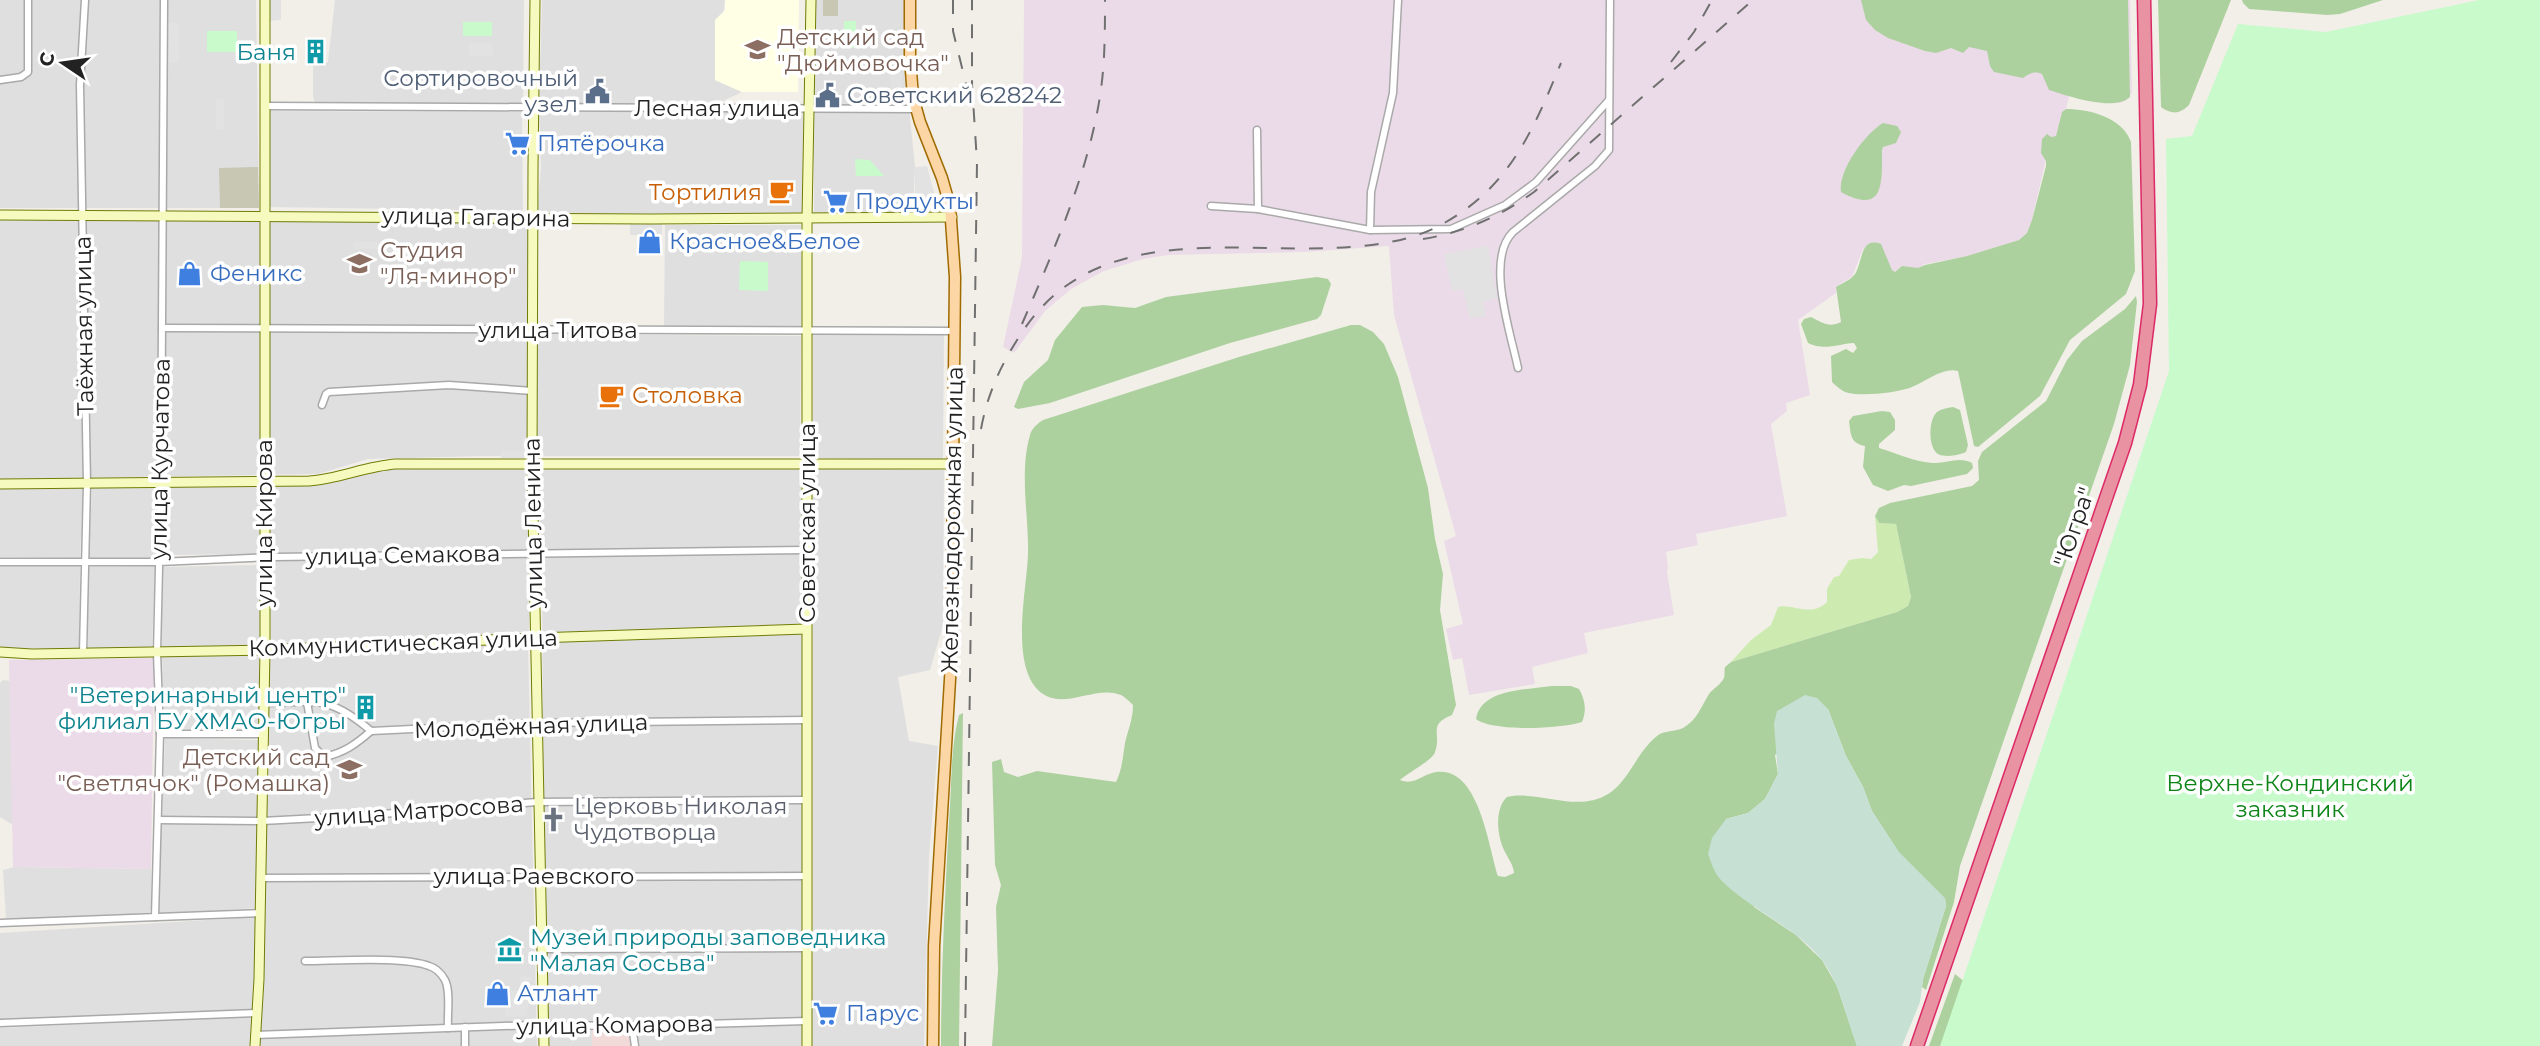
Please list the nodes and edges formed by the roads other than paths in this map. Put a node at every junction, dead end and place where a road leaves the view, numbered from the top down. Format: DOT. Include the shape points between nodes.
graph roads {
  1 [pos="28,0"];
  2 [pos="85,0"];
  3 [pos="164,0"];
  4 [pos="265,0"];
  5 [pos="536,0"];
  6 [pos="811,0"];
  7 [pos="911,0"];
  8 [pos="1398,0"];
  9 [pos="1610,0"];
  10 [pos="2144,0"];
  11 [pos="0,80"];
  12 [pos="1609,100"];
  13 [pos="265,106"];
  14 [pos="534,108"];
  15 [pos="808,108"];
  16 [pos="916,109"];
  17 [pos="1257,130"];
  18 [pos="1212,205"];
  19 [pos="1258,209"];
  20 [pos="164,214"];
  21 [pos="0,215"];
  22 [pos="82,215"];
  23 [pos="265,215"];
  24 [pos="952,217"];
  25 [pos="533,218"];
  26 [pos="807,219"];
  27 [pos="1370,230"];
  28 [pos="162,328"];
  29 [pos="264,329"];
  30 [pos="532,330"];
  31 [pos="807,331"];
  32 [pos="955,331"];
  33 [pos="1518,368"];
  34 [pos="533,391"];
  35 [pos="323,405"];
  36 [pos="532,463"];
  37 [pos="807,463"];
  38 [pos="954,464"];
  39 [pos="264,481"];
  40 [pos="161,483"];
  41 [pos="0,484"];
  42 [pos="87,484"];
  43 [pos="806,550"];
  44 [pos="534,553"];
  45 [pos="265,558"];
  46 [pos="0,562"];
  47 [pos="84,562"];
  48 [pos="159,562"];
  49 [pos="806,629"];
  50 [pos="534,638"];
  51 [pos="265,650"];
  52 [pos="0,652"];
  53 [pos="83,653"];
  54 [pos="157,653"];
  55 [pos="307,702"];
  56 [pos="264,704"];
  57 [pos="806,720"];
  58 [pos="536,723"];
  59 [pos="371,731"];
  60 [pos="160,734"];
  61 [pos="264,734"];
  62 [pos="807,800"];
  63 [pos="537,802"];
  64 [pos="158,820"];
  65 [pos="262,821"];
  66 [pos="539,876"];
  67 [pos="807,876"];
  68 [pos="261,878"];
  69 [pos="260,913"];
  70 [pos="155,917"];
  71 [pos="0,923"];
  72 [pos="541,948"];
  73 [pos="806,948"];
  74 [pos="305,961"];
  75 [pos="257,1013"];
  76 [pos="807,1021"];
  77 [pos="0,1023"];
  78 [pos="544,1025"];
  79 [pos="632,1026"];
  80 [pos="465,1027"];
  81 [pos="448,1028"];
  82 [pos="256,1035"];
  83 [pos="255,1046"];
  84 [pos="465,1046"];
  85 [pos="544,1046"];
  86 [pos="635,1046"];
  87 [pos="807,1046"];
  88 [pos="933,1046"];
  89 [pos="1917,1046"];
  1 -- 11 [label="street" via="28,72"];
  2 -- 22 [label="street, Таёжная улица" via="80,85"];
  3 -- 20 [label="street, улица Курчатова"];
  4 -- 13 [label="street, улица Кирова"];
  5 -- 14 [label="street, улица Ленина"];
  6 -- 15 [label="street, Советская улица"];
  7 -- 16 [label="main road, Железнодорожная улица" via="910,67"];
  8 -- 27 [label="street" via="1393,93 1369,203"];
  9 -- 12 [label="street"];
  10 -- 89 [label="highway, \"Югра\"" via="2150,304 2140,385 2125,443"];
  12 -- 27 [label="street" via="1551,168 1505,205 1451,229"];
  12 -- 33 [label="street" via="1606,155 1513,232 1504,245 1502,288"];
  13 -- 14 [label="street, Лесная улица"];
  13 -- 23 [label="street, улица Кирова"];
  14 -- 15 [label="street, Лесная улица"];
  14 -- 25 [label="street, улица Ленина"];
  15 -- 16 [label="street, Лесная улица"];
  15 -- 26 [label="street, Советская улица"];
  16 -- 24 [label="main road, Железнодорожная улица"];
  17 -- 19 [label="street"];
  18 -- 19 [label="street"];
  19 -- 27 [label="street"];
  20 -- 22 [label="street, улица Гагарина"];
  20 -- 23 [label="street, улица Гагарина"];
  20 -- 28 [label="street, улица Курчатова"];
  21 -- 22 [label="street, улица Гагарина"];
  22 -- 42 [label="street, Таёжная улица"];
  23 -- 25 [label="street, улица Гагарина"];
  23 -- 29 [label="street, улица Кирова"];
  24 -- 26 [label="street, улица Гагарина"];
  24 -- 32 [label="main road, Железнодорожная улица"];
  25 -- 26 [label="street, улица Гагарина"];
  25 -- 30 [label="street, улица Ленина"];
  26 -- 31 [label="street, Советская улица"];
  28 -- 29 [label="street, улица Титова"];
  28 -- 40 [label="street, улица Курчатова"];
  29 -- 30 [label="street, улица Титова"];
  29 -- 39 [label="street, улица Кирова"];
  30 -- 31 [label="street, улица Титова"];
  30 -- 34 [label="street, улица Ленина"];
  31 -- 32 [label="street, улица Титова"];
  31 -- 37 [label="street, Советская улица"];
  32 -- 38 [label="main road, Железнодорожная улица"];
  34 -- 35 [label="street" via="449,385 342,391 326,394"];
  34 -- 36 [label="street, улица Ленина"];
  36 -- 37 [label="street"];
  36 -- 39 [label="street" via="383,465 323,480"];
  36 -- 44 [label="street, улица Ленина"];
  37 -- 38 [label="street"];
  37 -- 43 [label="street, Советская улица"];
  38 -- 88 [label="main road, Железнодорожная улица" via="951,663 934,946"];
  39 -- 40 [label="street"];
  39 -- 45 [label="street, улица Кирова"];
  40 -- 42 [label="street"];
  40 -- 48 [label="street, улица Курчатова"];
  41 -- 42 [label="street"];
  42 -- 47 [label="street, Таёжная улица"];
  43 -- 44 [label="street, улица Семакова"];
  43 -- 49 [label="street, Советская улица"];
  44 -- 45 [label="street, улица Семакова"];
  44 -- 50 [label="street, улица Ленина"];
  45 -- 48 [label="street, улица Семакова"];
  45 -- 51 [label="street, улица Кирова"];
  46 -- 47 [label="street, улица Семакова"];
  47 -- 48 [label="street, улица Семакова"];
  47 -- 53 [label="street, Таёжная улица"];
  48 -- 54 [label="street, улица Курчатова"];
  49 -- 50 [label="street, Коммунистическая улица"];
  49 -- 57 [label="street, Советская улица"];
  50 -- 51 [label="street, Коммунистическая улица"];
  50 -- 58 [label="street, улица Ленина"];
  51 -- 54 [label="street, Коммунистическая улица"];
  51 -- 56 [label="street, улица Кирова"];
  52 -- 53 [label="street, Коммунистическая улица"];
  53 -- 54 [label="street, Коммунистическая улица"];
  54 -- 60 [label="street, улица Курчатова"];
  55 -- 56 [label="street"];
  55 -- 59 [label="street" via="338,706"];
  55 -- 59 [label="street" via="315,748 324,757 355,745"];
  56 -- 61 [label="street, улица Кирова"];
  57 -- 58 [label="street, Молодёжная улица"];
  57 -- 62 [label="street, Советская улица"];
  58 -- 59 [label="street, Молодёжная улица"];
  58 -- 63 [label="street, улица Ленина"];
  60 -- 61 [label="street"];
  60 -- 64 [label="street, улица Курчатова"];
  61 -- 65 [label="street, улица Кирова"];
  62 -- 63 [label="street, улица Матросова"];
  62 -- 67 [label="street, Советская улица"];
  63 -- 65 [label="street, улица Матросова"];
  63 -- 66 [label="street, улица Ленина"];
  64 -- 65 [label="street, улица Матросова"];
  64 -- 70 [label="street, улица Курчатова"];
  65 -- 68 [label="street, улица Кирова"];
  66 -- 67 [label="street, улица Раевского"];
  66 -- 68 [label="street, улица Раевского"];
  66 -- 72 [label="street, улица Ленина"];
  67 -- 73 [label="street, Советская улица"];
  68 -- 69 [label="street, улица Кирова"];
  69 -- 70 [label="street"];
  69 -- 75 [label="street, улица Кирова"];
  70 -- 71 [label="street"];
  72 -- 73 [label="street"];
  72 -- 78 [label="street, улица Ленина"];
  73 -- 76 [label="street, Советская улица"];
  74 -- 81 [label="street" via="415,962 432,967 447,985"];
  75 -- 77 [label="street"];
  75 -- 82 [label="street, улица Кирова"];
  76 -- 79 [label="street, улица Комарова"];
  76 -- 87 [label="street, Советская улица"];
  78 -- 79 [label="street, улица Комарова"];
  78 -- 80 [label="street, улица Комарова"];
  78 -- 85 [label="street, улица Ленина"];
  79 -- 86 [label="street"];
  80 -- 81 [label="street, улица Комарова"];
  80 -- 84 [label="street"];
  81 -- 82 [label="street, улица Комарова"];
  82 -- 83 [label="street, улица Кирова"];
}
